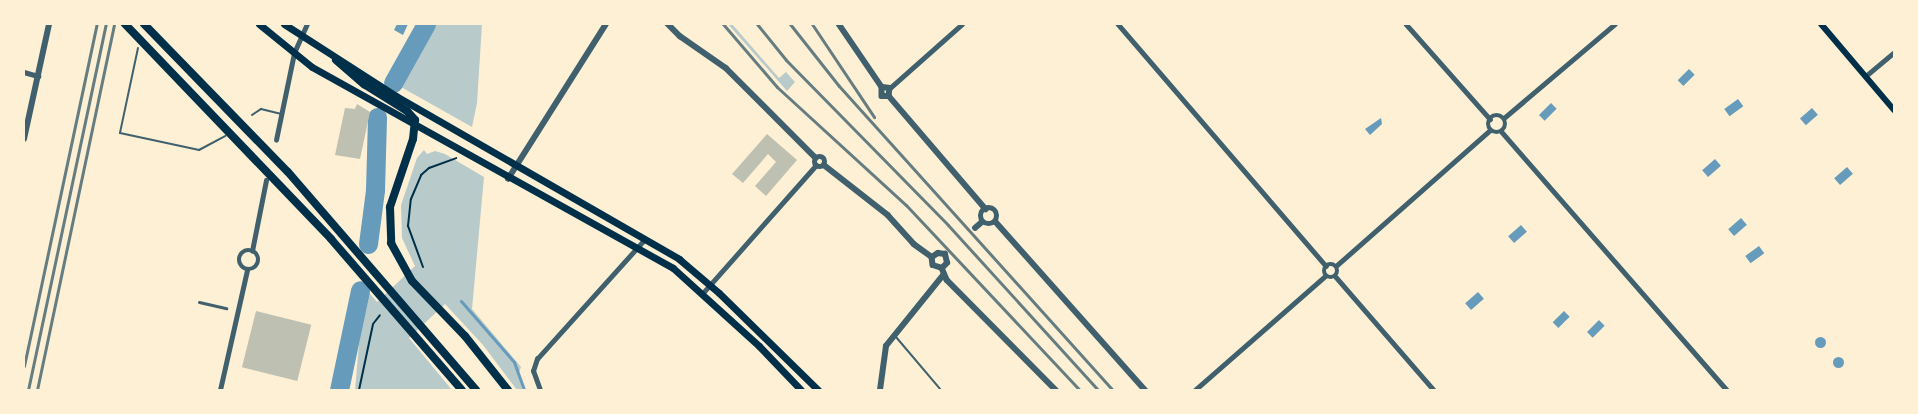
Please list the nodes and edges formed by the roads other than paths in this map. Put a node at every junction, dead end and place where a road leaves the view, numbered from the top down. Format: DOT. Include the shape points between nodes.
graph roads {
  1 [pos="49,24"];
  2 [pos="125,24"];
  3 [pos="144,24"];
  4 [pos="260,24"];
  5 [pos="284,24"];
  6 [pos="307,24"];
  7 [pos="606,24"];
  8 [pos="668,24"];
  9 [pos="839,24"];
  10 [pos="962,24"];
  11 [pos="1118,24"];
  12 [pos="1406,24"];
  13 [pos="1615,24"];
  14 [pos="1820,24"];
  15 [pos="301,36"];
  16 [pos="138,48"];
  17 [pos="1894,52"];
  18 [pos="294,53"];
  19 [pos="336,60"];
  20 [pos="24,72"];
  21 [pos="1867,75"];
  22 [pos="38,76"];
  23 [pos="882,87"];
  24 [pos="890,88"];
  25 [pos="889,96"];
  26 [pos="1894,110"];
  27 [pos="281,114"];
  28 [pos="252,115"];
  29 [pos="1504,118"];
  30 [pos="1490,119"];
  31 [pos="416,125"];
  32 [pos="1490,131"];
  33 [pos="1501,131"];
  34 [pos="225,136"];
  35 [pos="24,139"];
  36 [pos="276,140"];
  37 [pos="816,158"];
  38 [pos="824,165"];
  39 [pos="516,166"];
  40 [pos="816,166"];
  41 [pos="508,179"];
  42 [pos="266,180"];
  43 [pos="986,208"];
  44 [pos="982,222"];
  45 [pos="996,222"];
  46 [pos="975,228"];
  47 [pos="645,239"];
  48 [pos="638,247"];
  49 [pos="252,251"];
  50 [pos="932,257"];
  51 [pos="1326,266"];
  52 [pos="1336,266"];
  53 [pos="247,270"];
  54 [pos="943,271"];
  55 [pos="1325,276"];
  56 [pos="1336,277"];
  57 [pos="710,284"];
  58 [pos="702,294"];
  59 [pos="199,302"];
  60 [pos="226,308"];
  61 [pos="894,334"];
  62 [pos="220,390"];
  63 [pos="462,390"];
  64 [pos="476,390"];
  65 [pos="508,390"];
  66 [pos="540,390"];
  67 [pos="801,390"];
  68 [pos="818,390"];
  69 [pos="880,390"];
  70 [pos="941,390"];
  71 [pos="1056,390"];
  72 [pos="1146,390"];
  73 [pos="1195,390"];
  74 [pos="1434,390"];
  75 [pos="1728,390"];
  1 -- 22 [label="street"];
  2 -- 63 [label="highway" via="331,240"];
  3 -- 64 [label="highway" via="288,172"];
  4 -- 18 [label="highway"];
  5 -- 15 [label="highway"];
  6 -- 15 [label="street"];
  7 -- 39 [label="street"];
  8 -- 37 [label="street" via="726,68"];
  9 -- 23 [label="street"];
  10 -- 24 [label="street"];
  11 -- 51 [label="street"];
  12 -- 30 [label="street"];
  13 -- 29 [label="street"];
  14 -- 21 [label="main road"];
  15 -- 18 [label="street"];
  15 -- 19 [label="highway"];
  16 -- 34 [label="lane" via="120,133 199,150"];
  17 -- 21 [label="street"];
  18 -- 27 [label="street"];
  18 -- 31 [label="highway" via="312,67"];
  19 -- 31 [label="highway" via="364,84 411,114"];
  19 -- 39 [label="highway"];
  20 -- 22 [label="street"];
  21 -- 26 [label="main road"];
  22 -- 35 [label="street"];
  23 -- 24 [label="street"];
  23 -- 25 [label="street" via="882,96"];
  24 -- 25 [label="street"];
  25 -- 43 [label="street"];
  27 -- 28 [label="lane" via="260,108"];
  27 -- 36 [label="street"];
  29 -- 30 [label="street" via="1498,114"];
  29 -- 33 [label="street"];
  30 -- 32 [label="street"];
  31 -- 41 [label="highway"];
  31 -- 65 [label="highway" via="390,207 391,243 402,268"];
  32 -- 33 [label="street" via="1495,134"];
  32 -- 52 [label="street"];
  33 -- 75 [label="street"];
  37 -- 38 [label="street" via="822,158"];
  37 -- 40 [label="street"];
  38 -- 40 [label="street"];
  38 -- 50 [label="street" via="888,215 914,244"];
  39 -- 41 [label="street"];
  39 -- 47 [label="highway"];
  40 -- 57 [label="street"];
  41 -- 48 [label="highway"];
  42 -- 49 [label="street"];
  43 -- 44 [label="street" via="981,214"];
  43 -- 45 [label="street" via="996,211"];
  44 -- 45 [label="street" via="989,225"];
  44 -- 46 [label="street"];
  45 -- 72 [label="street"];
  47 -- 48 [label="street"];
  47 -- 57 [label="highway" via="679,259"];
  48 -- 58 [label="highway" via="673,268"];
  48 -- 66 [label="street" via="538,359 533,371"];
  49 -- 53 [label="street" via="259,262 256,268"];
  49 -- 53 [label="street" via="243,252 239,259 241,267"];
  50 -- 54 [label="street" via="933,265"];
  50 -- 54 [label="street" via="938,253 945,254 947,262"];
  51 -- 52 [label="street"];
  51 -- 55 [label="street"];
  52 -- 56 [label="street"];
  53 -- 62 [label="street"];
  54 -- 61 [label="street"];
  54 -- 71 [label="street"];
  55 -- 56 [label="street" via="1329,279"];
  55 -- 73 [label="street"];
  56 -- 74 [label="street"];
  57 -- 58 [label="street"];
  57 -- 68 [label="highway"];
  58 -- 67 [label="highway"];
  59 -- 60 [label="street"];
  61 -- 69 [label="street" via="886,346"];
  61 -- 70 [label="lane"];
}
